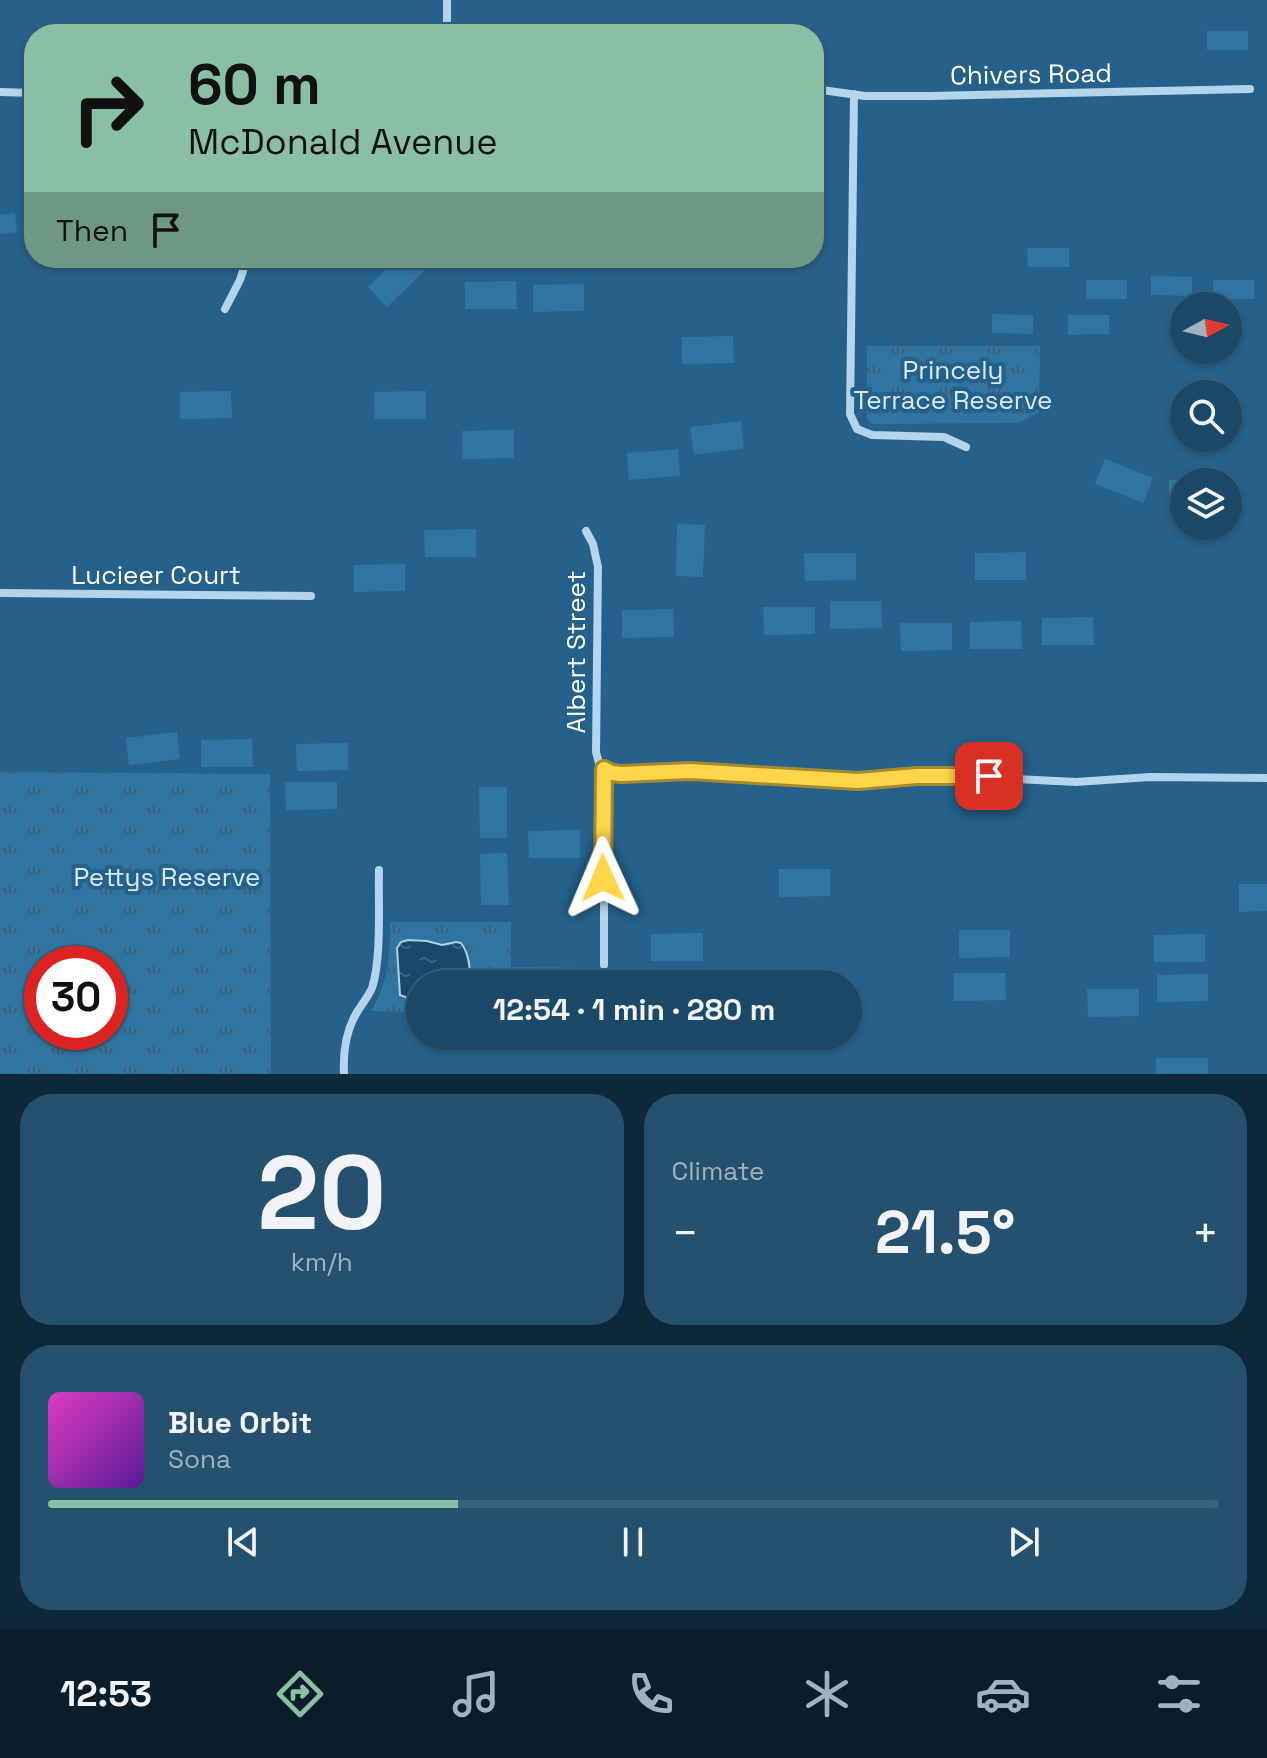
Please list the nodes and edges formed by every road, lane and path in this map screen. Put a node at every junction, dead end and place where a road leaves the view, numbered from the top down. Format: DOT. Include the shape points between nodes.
graph roads {
  1 [pos="447,0"];
  2 [pos="447,24"];
  3 [pos="1250,89"];
  4 [pos="824,90"];
  5 [pos="0,92"];
  6 [pos="24,93"];
  7 [pos="854,94"];
  8 [pos="244,268"];
  9 [pos="225,309"];
  10 [pos="966,447"];
  11 [pos="586,531"];
  12 [pos="0,593"];
  13 [pos="311,596"];
  14 [pos="604,769"];
  15 [pos="1267,778"];
  16 [pos="379,870"];
  17 [pos="604,965"];
  18 [pos="344,1074"];
  1 -- 2 [label="street"];
  3 -- 7 [label="street, Chivers Road"];
  4 -- 7 [label="street, Chivers Road"];
  5 -- 6 [label="street"];
  7 -- 10 [label="street" via="850,414 857,429 872,435 944,437"];
  8 -- 9 [label="street"];
  11 -- 14 [label="street, Albert Street" via="598,567 596,752"];
  12 -- 13 [label="street, Lucieer Court"];
  14 -- 15 [label="street" via="621,774 690,771 858,781 940,776 1076,782"];
  14 -- 17 [label="street, Albert Street"];
  16 -- 18 [label="street" via="377,965 346,1037"];
}
